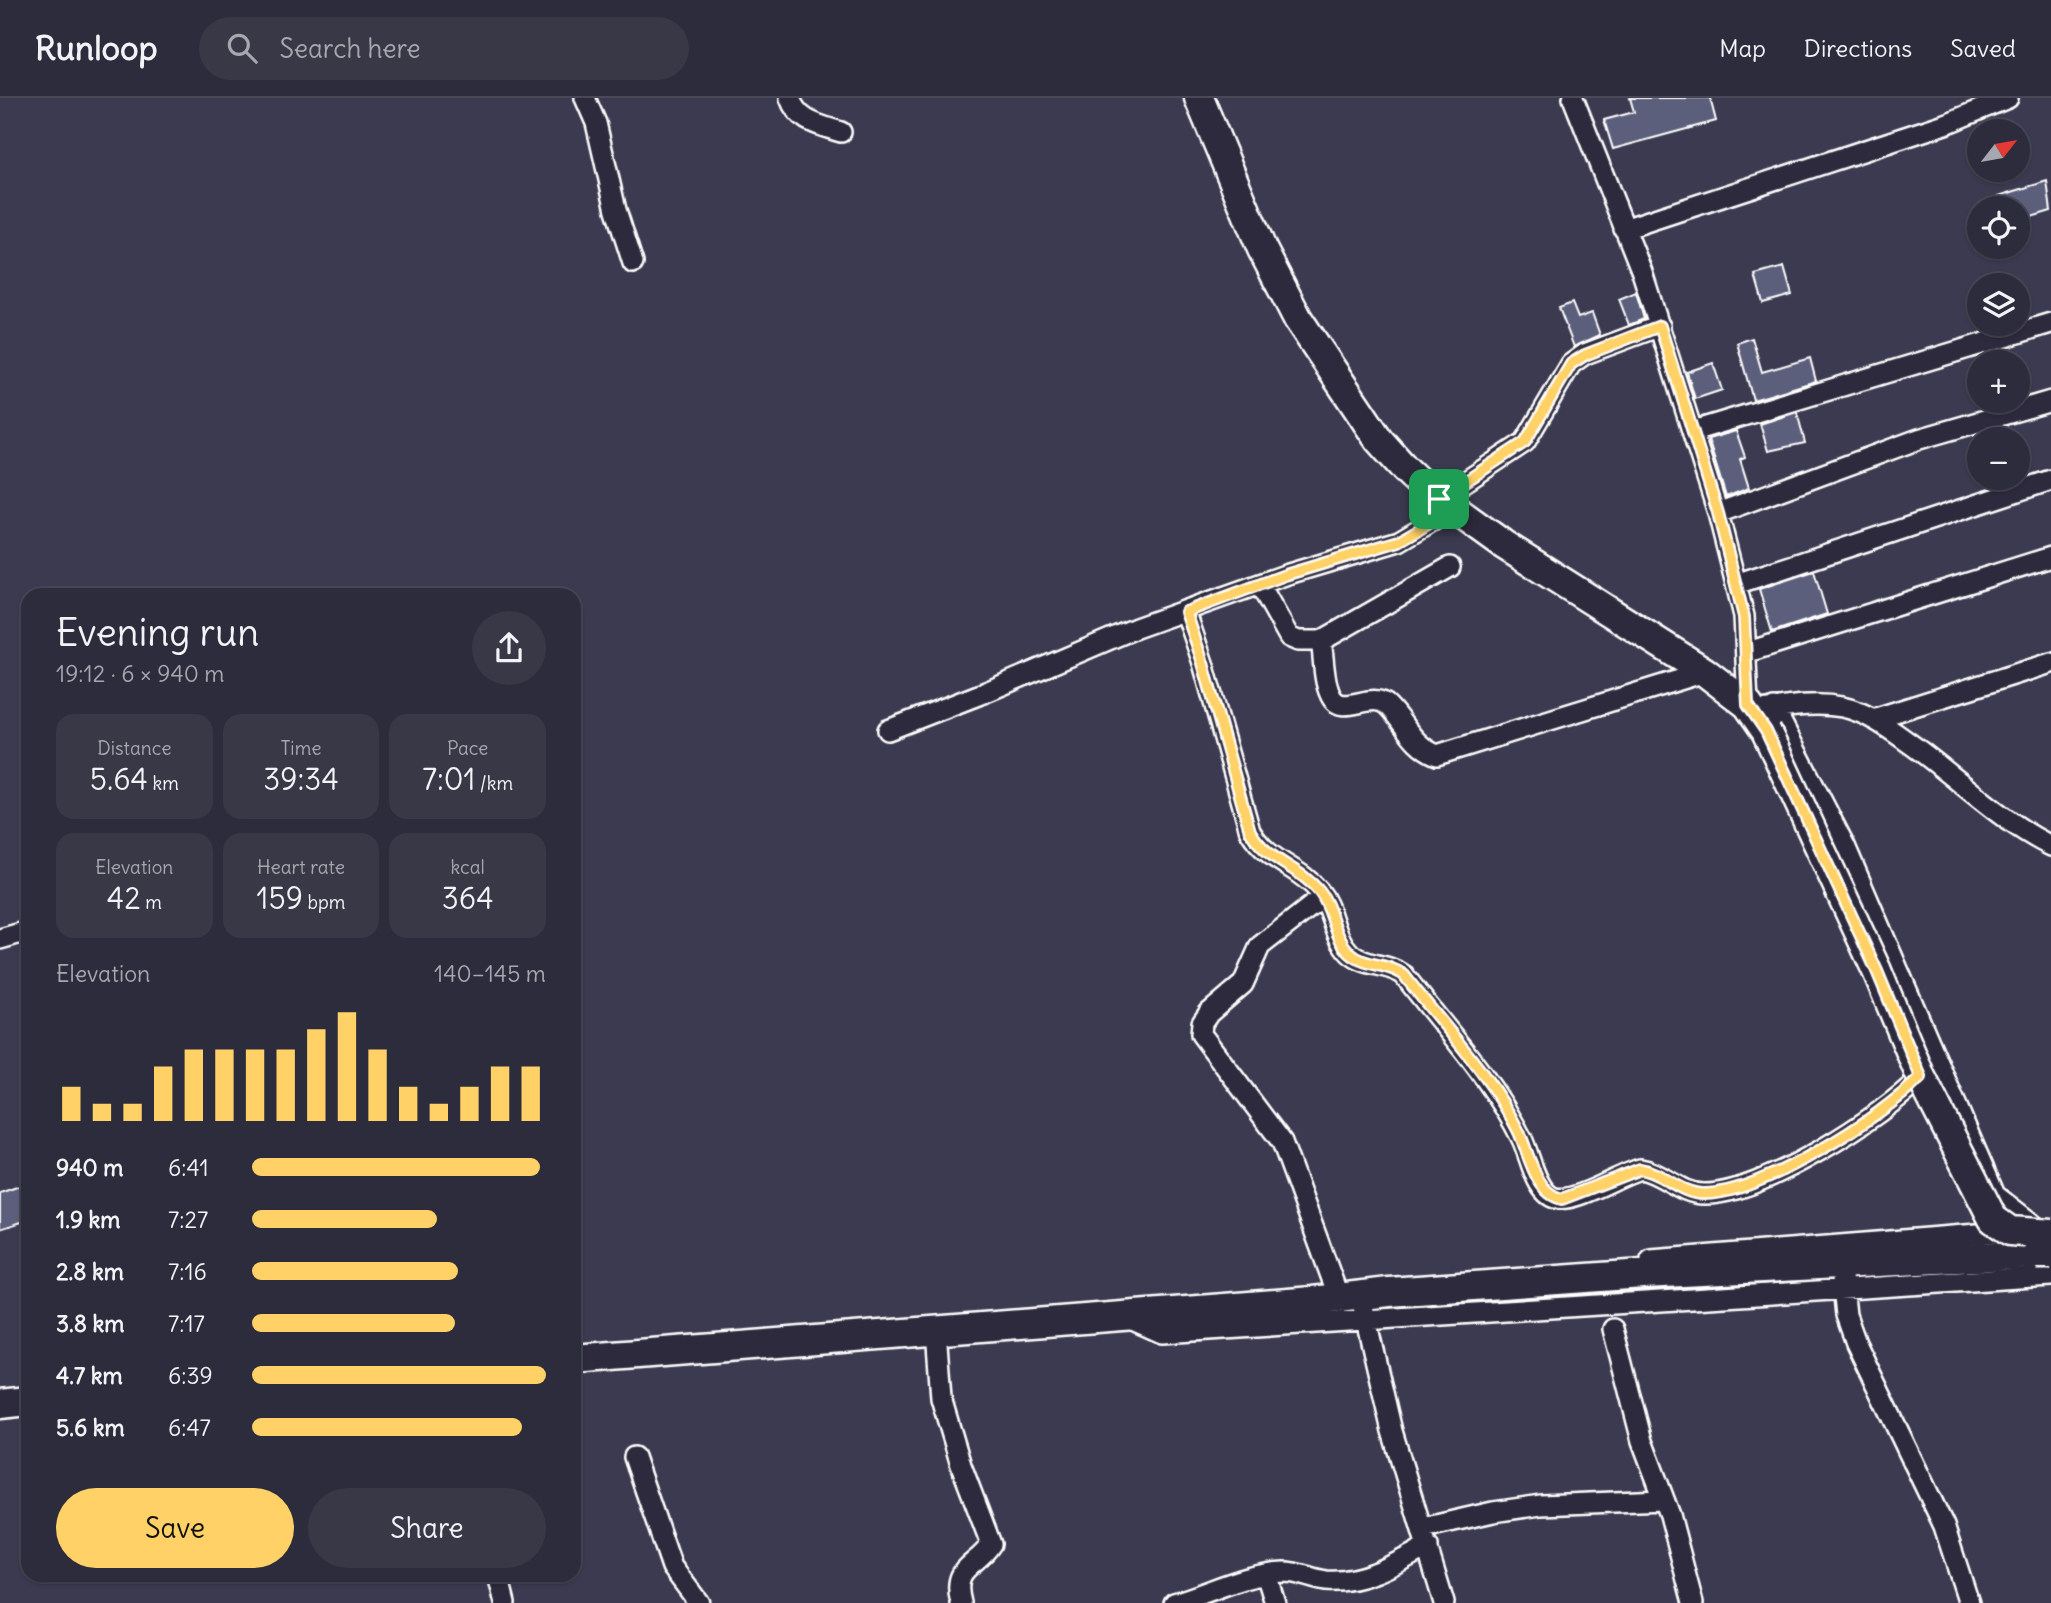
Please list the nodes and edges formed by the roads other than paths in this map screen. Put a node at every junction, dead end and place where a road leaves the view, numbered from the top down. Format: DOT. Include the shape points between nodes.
graph roads {
  1 [pos="585,98"];
  2 [pos="790,98"];
  3 [pos="1199,98"];
  4 [pos="1573,98"];
  5 [pos="2008,98"];
  6 [pos="841,132"];
  7 [pos="1624,229"];
  8 [pos="633,263"];
  9 [pos="2051,323"];
  10 [pos="1660,326"];
  11 [pos="2051,401"];
  12 [pos="1693,431"];
  13 [pos="2051,480"];
  14 [pos="1446,504"];
  15 [pos="1718,513"];
  16 [pos="2051,557"];
  17 [pos="1450,568"];
  18 [pos="1736,584"];
  19 [pos="1260,585"];
  20 [pos="1186,612"];
  21 [pos="1321,641"];
  22 [pos="1748,652"];
  23 [pos="2051,663"];
  24 [pos="1704,672"];
  25 [pos="1760,714"];
  26 [pos="1873,719"];
  27 [pos="888,730"];
  28 [pos="2051,846"];
  29 [pos="1323,897"];
  30 [pos="21,933"];
  31 [pos="0,939"];
  32 [pos="1921,1077"];
  33 [pos="2045,1248"];
  34 [pos="1842,1275"];
  35 [pos="1350,1300"];
  36 [pos="1122,1316"];
  37 [pos="1613,1329"];
  38 [pos="936,1331"];
  39 [pos="581,1358"];
  40 [pos="21,1402"];
  41 [pos="0,1404"];
  42 [pos="634,1457"];
  43 [pos="1663,1500"];
  44 [pos="1425,1537"];
  45 [pos="1266,1574"];
  46 [pos="500,1582"];
  47 [pos="505,1603"];
  48 [pos="699,1603"];
  49 [pos="961,1603"];
  50 [pos="1174,1603"];
  51 [pos="1275,1603"];
  52 [pos="1444,1603"];
  53 [pos="1693,1603"];
  54 [pos="1969,1603"];
  1 -- 8 [label="street" via="596,123"];
  2 -- 6 [label="street" via="803,118"];
  3 -- 14 [label="main road" via="1262,249 1298,319 1379,440"];
  4 -- 7 [label="street"];
  5 -- 7 [label="street" via="1948,123"];
  7 -- 10 [label="street"];
  9 -- 12 [label="street"];
  10 -- 12 [label="street"];
  10 -- 14 [label="street" via="1571,364 1525,442"];
  11 -- 15 [label="street" via="1909,443"];
  12 -- 15 [label="street"];
  13 -- 18 [label="street"];
  14 -- 19 [label="street" via="1399,541"];
  14 -- 24 [label="main road"];
  15 -- 18 [label="street"];
  16 -- 22 [label="street"];
  17 -- 21 [label="street"];
  18 -- 22 [label="street"];
  19 -- 20 [label="street"];
  19 -- 21 [label="street" via="1289,637"];
  20 -- 27 [label="street" via="1136,628"];
  20 -- 29 [label="street" via="1250,831 1268,855 1300,875"];
  21 -- 24 [label="street" via="1329,693 1335,703 1379,700 1417,743 1437,755"];
  22 -- 25 [label="street"];
  23 -- 26 [label="street"];
  24 -- 25 [label="main road"];
  25 -- 26 [label="street" via="1827,705"];
  25 -- 32 [label="main road, bridge"];
  25 -- 33 [label="street" via="1845,846 1995,1195"];
  26 -- 28 [label="street"];
  29 -- 32 [label="street" via="1335,932 1352,955 1394,967 1404,975 1497,1093 1551,1197 1582,1193 1640,1169 1694,1193 1727,1190 1819,1151 1904,1094"];
  29 -- 35 [label="street" via="1260,946 1243,984 1209,1013 1200,1034 1282,1142"];
  30 -- 31 [label="street"];
  32 -- 33 [label="main road, bridge" via="1993,1219"];
  33 -- 34 [label="main road"];
  33 -- 35 [label="street"];
  34 -- 35 [label="street"];
  34 -- 35 [label="main road" via="1389,1292"];
  34 -- 54 [label="street" via="1846,1315 1856,1343 1944,1526"];
  35 -- 36 [label="main road"];
  35 -- 36 [label="street" via="1162,1333"];
  35 -- 44 [label="street"];
  36 -- 38 [label="main road"];
  37 -- 43 [label="street" via="1642,1441"];
  38 -- 39 [label="main road"];
  38 -- 49 [label="street" via="941,1398 991,1544 960,1575"];
  40 -- 41 [label="main road"];
  42 -- 48 [label="street" via="672,1567"];
  43 -- 44 [label="street" via="1541,1505 1493,1512"];
  43 -- 53 [label="street"];
  44 -- 45 [label="street" via="1391,1567 1358,1578 1325,1581 1300,1574"];
  44 -- 52 [label="street"];
  45 -- 50 [label="street"];
  45 -- 51 [label="street"];
  46 -- 47 [label="street"];
}
